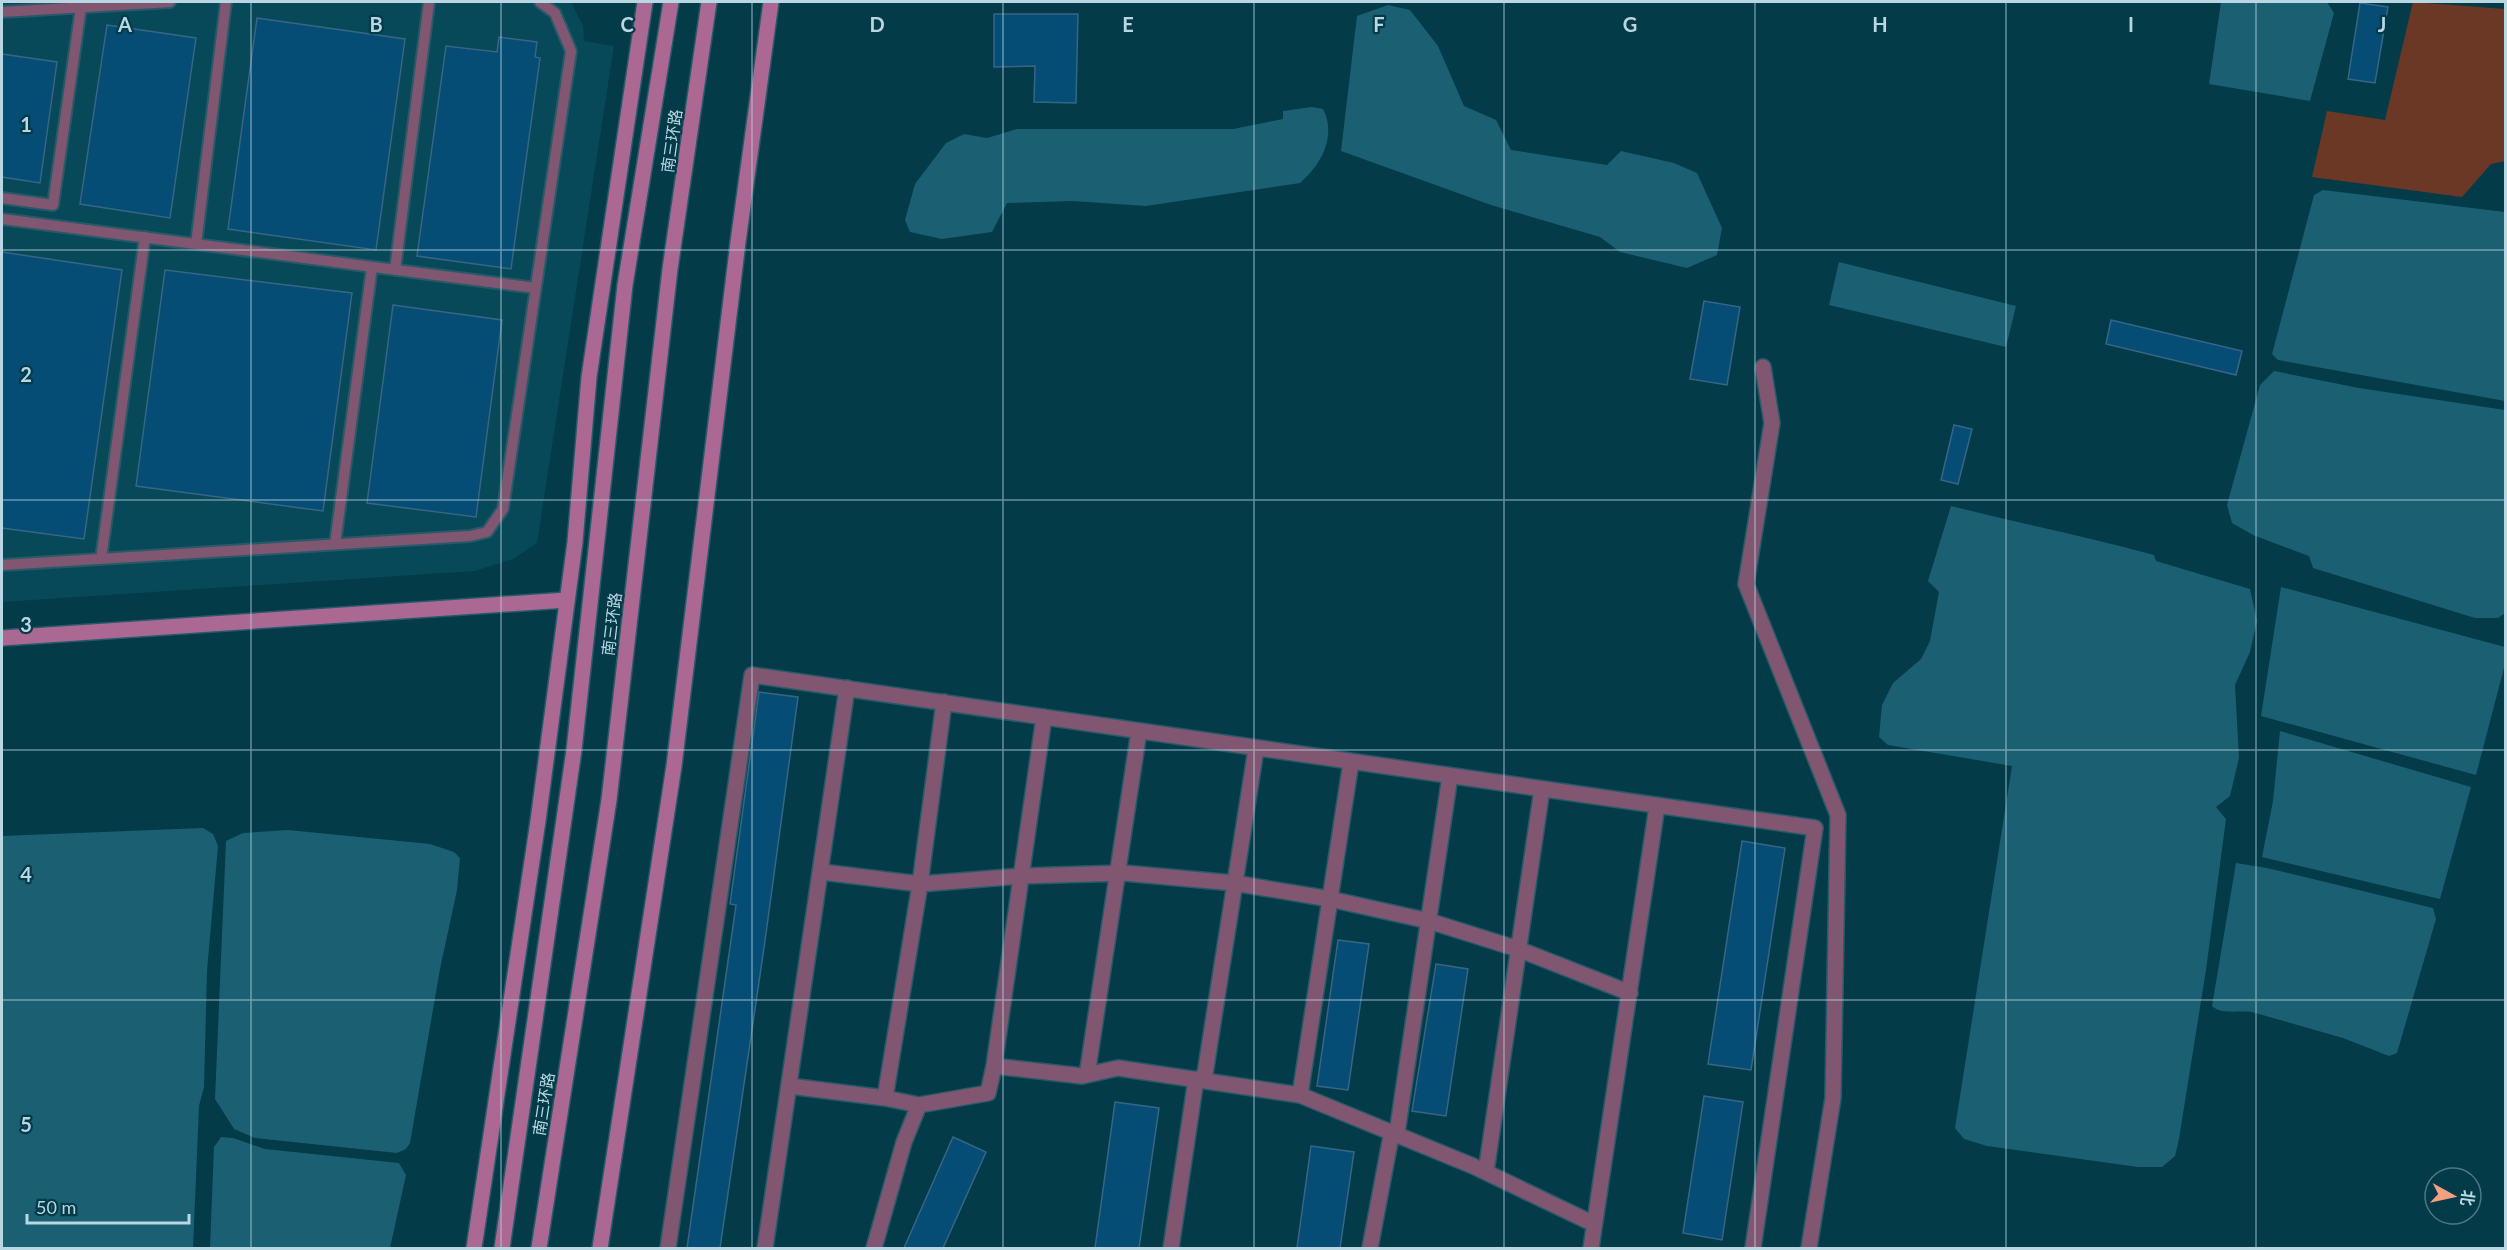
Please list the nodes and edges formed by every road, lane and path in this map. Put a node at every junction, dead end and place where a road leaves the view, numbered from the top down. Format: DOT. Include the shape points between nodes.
graph roads {
  1 [pos="170,2"];
  2 [pos="226,2"];
  3 [pos="429,2"];
  4 [pos="540,2"];
  5 [pos="645,2"];
  6 [pos="671,2"];
  7 [pos="709,2"];
  8 [pos="771,2"];
  9 [pos="81,7"];
  10 [pos="2,12"];
  11 [pos="2,198"];
  12 [pos="53,205"];
  13 [pos="2,219"];
  14 [pos="51,225"];
  15 [pos="145,237"];
  16 [pos="196,244"];
  17 [pos="372,267"];
  18 [pos="395,270"];
  19 [pos="536,288"];
  20 [pos="1763,368"];
  21 [pos="335,544"];
  22 [pos="101,558"];
  23 [pos="2,565"];
  24 [pos="567,600"];
  25 [pos="2,638"];
  26 [pos="847,688"];
  27 [pos="944,702"];
  28 [pos="1044,717"];
  29 [pos="1139,731"];
  30 [pos="1256,749"];
  31 [pos="1351,762"];
  32 [pos="1450,776"];
  33 [pos="1542,789"];
  34 [pos="1657,806"];
  35 [pos="822,872"];
  36 [pos="1118,874"];
  37 [pos="1022,876"];
  38 [pos="1234,883"];
  39 [pos="920,884"];
  40 [pos="1330,899"];
  41 [pos="1429,921"];
  42 [pos="1518,949"];
  43 [pos="1630,993"];
  44 [pos="994,1066"];
  45 [pos="1087,1075"];
  46 [pos="1200,1080"];
  47 [pos="789,1086"];
  48 [pos="1300,1095"];
  49 [pos="885,1098"];
  50 [pos="918,1105"];
  51 [pos="1394,1132"];
  52 [pos="1486,1172"];
  53 [pos="1594,1224"];
  54 [pos="474,1248"];
  55 [pos="502,1248"];
  56 [pos="539,1248"];
  57 [pos="600,1248"];
  58 [pos="668,1248"];
  59 [pos="765,1248"];
  60 [pos="874,1248"];
  61 [pos="1171,1248"];
  62 [pos="1370,1248"];
  63 [pos="1591,1248"];
  64 [pos="1753,1248"];
  65 [pos="1809,1248"];
  1 -- 9 [label="lane"];
  2 -- 16 [label="lane"];
  3 -- 18 [label="lane"];
  4 -- 19 [label="lane" via="555,13 571,51"];
  5 -- 24 [label="street" via="589,377"];
  6 -- 55 [label="street, 南三环路" via="625,285 574,750"];
  7 -- 56 [label="street, 南三环路" via="670,269 609,800"];
  8 -- 57 [label="street" via="674,766"];
  9 -- 10 [label="lane"];
  9 -- 12 [label="lane"];
  11 -- 12 [label="lane"];
  12 -- 14 [label="lane"];
  13 -- 14 [label="lane"];
  14 -- 15 [label="lane"];
  15 -- 16 [label="lane"];
  15 -- 22 [label="lane"];
  16 -- 17 [label="lane"];
  17 -- 18 [label="lane"];
  17 -- 21 [label="lane"];
  18 -- 19 [label="lane"];
  19 -- 21 [label="lane" via="503,509 496,523 487,532 470,536"];
  20 -- 65 [label="street" via="1772,423 1746,584 1838,815 1833,1098"];
  21 -- 22 [label="lane"];
  22 -- 23 [label="lane"];
  24 -- 25 [label="street"];
  24 -- 54 [label="street"];
  26 -- 27 [label="street"];
  26 -- 35 [label="street"];
  26 -- 58 [label="street" via="752,675"];
  27 -- 28 [label="street"];
  27 -- 39 [label="street"];
  28 -- 29 [label="street"];
  28 -- 37 [label="street"];
  29 -- 30 [label="street"];
  29 -- 36 [label="street"];
  30 -- 31 [label="street"];
  30 -- 38 [label="street"];
  31 -- 32 [label="street"];
  31 -- 40 [label="street"];
  32 -- 33 [label="street"];
  32 -- 41 [label="street"];
  33 -- 34 [label="street"];
  33 -- 42 [label="street"];
  34 -- 43 [label="street"];
  34 -- 64 [label="street" via="1815,828"];
  35 -- 39 [label="street"];
  35 -- 47 [label="street"];
  36 -- 37 [label="street"];
  36 -- 38 [label="street"];
  36 -- 45 [label="street"];
  37 -- 39 [label="street"];
  37 -- 44 [label="street"];
  38 -- 40 [label="street"];
  38 -- 46 [label="street"];
  39 -- 49 [label="street"];
  40 -- 41 [label="street"];
  40 -- 48 [label="street"];
  41 -- 42 [label="street"];
  41 -- 51 [label="street"];
  42 -- 43 [label="street"];
  42 -- 52 [label="street"];
  43 -- 53 [label="street"];
  44 -- 45 [label="street"];
  44 -- 50 [label="street" via="988,1093"];
  45 -- 46 [label="street" via="1118,1068"];
  46 -- 48 [label="street"];
  46 -- 61 [label="street"];
  47 -- 49 [label="street"];
  47 -- 59 [label="street"];
  48 -- 51 [label="street"];
  49 -- 50 [label="street"];
  50 -- 60 [label="street"];
  51 -- 52 [label="street"];
  51 -- 62 [label="street"];
  52 -- 53 [label="street"];
  53 -- 63 [label="street"];
}
